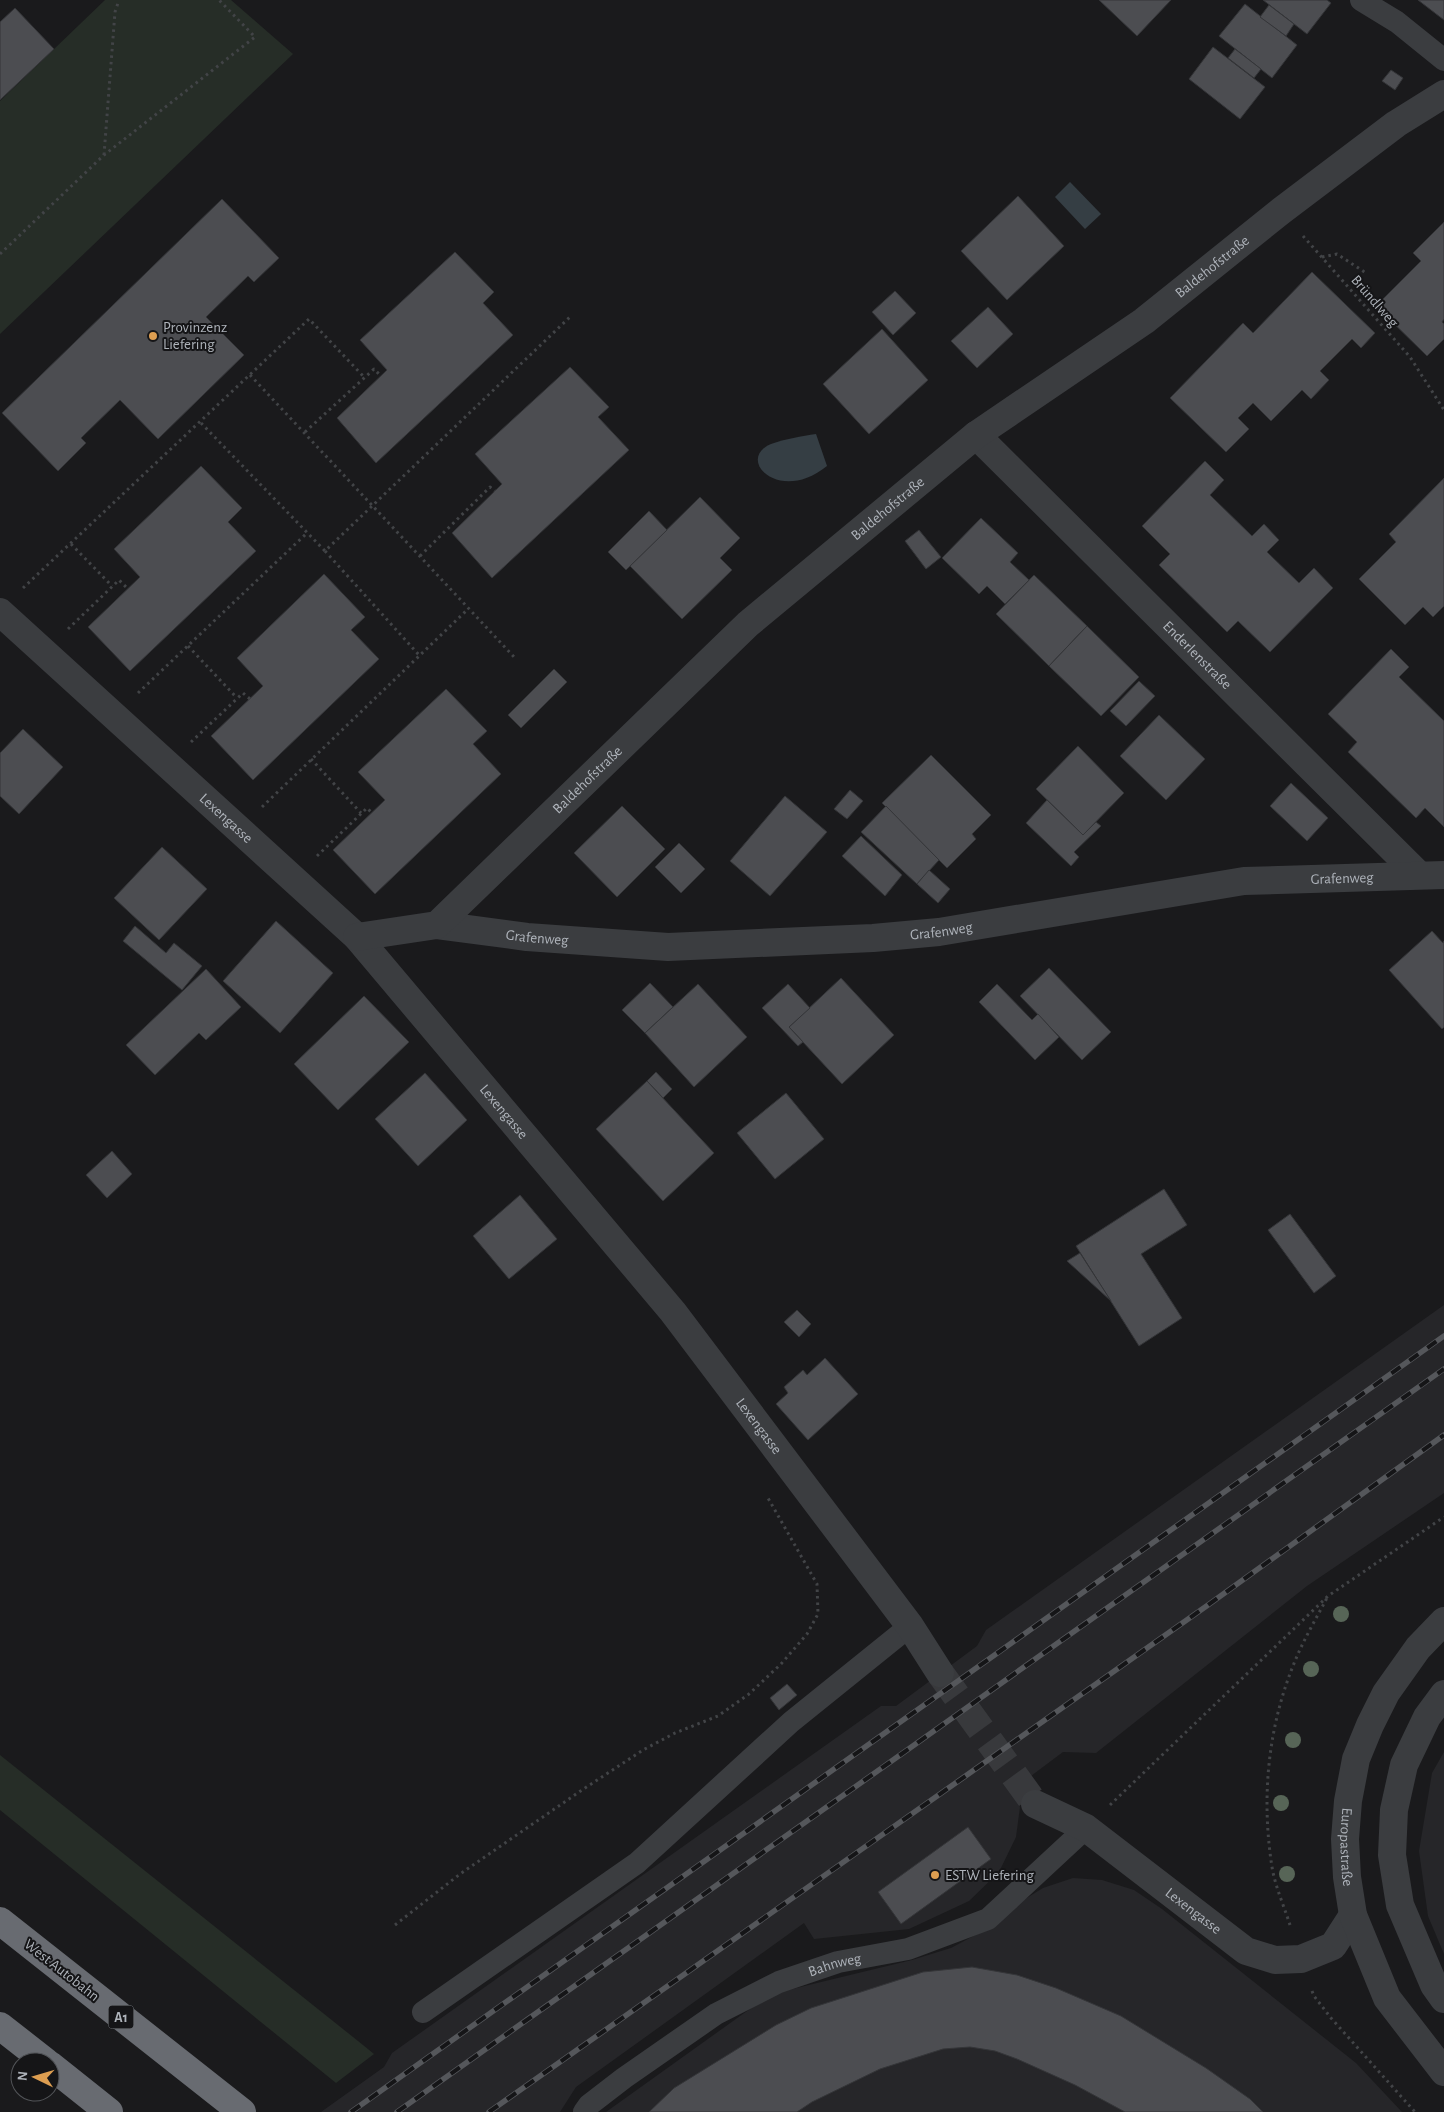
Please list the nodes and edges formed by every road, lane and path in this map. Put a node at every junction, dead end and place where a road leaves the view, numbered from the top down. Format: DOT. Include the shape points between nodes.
graph roads {
  1 [pos="119,0"];
  2 [pos="219,0"];
  3 [pos="1361,0"];
  4 [pos="1444,60"];
  5 [pos="1444,94"];
  6 [pos="104,155"];
  7 [pos="1281,211"];
  8 [pos="0,254"];
  9 [pos="1322,258"];
  10 [pos="1366,273"];
  11 [pos="572,315"];
  12 [pos="250,375"];
  13 [pos="381,376"];
  14 [pos="364,377"];
  15 [pos="1444,410"];
  16 [pos="201,423"];
  17 [pos="304,432"];
  18 [pos="976,435"];
  19 [pos="495,492"];
  20 [pos="373,505"];
  21 [pos="307,533"];
  22 [pos="71,544"];
  23 [pos="325,552"];
  24 [pos="420,556"];
  25 [pos="112,586"];
  26 [pos="128,589"];
  27 [pos="21,590"];
  28 [pos="468,609"];
  29 [pos="0,612"];
  30 [pos="188,646"];
  31 [pos="44,652"];
  32 [pos="419,655"];
  33 [pos="516,660"];
  34 [pos="237,698"];
  35 [pos="250,699"];
  36 [pos="113,716"];
  37 [pos="311,759"];
  38 [pos="168,765"];
  39 [pos="360,813"];
  40 [pos="372,814"];
  41 [pos="238,830"];
  42 [pos="1432,875"];
  43 [pos="293,879"];
  44 [pos="437,925"];
  45 [pos="357,937"];
  46 [pos="768,1498"];
  47 [pos="1444,1517"];
  48 [pos="1328,1596"];
  49 [pos="1444,1621"];
  50 [pos="910,1626"];
  51 [pos="940,1673"];
  52 [pos="1444,1694"];
  53 [pos="1035,1804"];
  54 [pos="1086,1828"];
  55 [pos="1353,1915"];
  56 [pos="0,1921"];
  57 [pos="395,1924"];
  58 [pos="1301,1959"];
  59 [pos="1444,1999"];
  60 [pos="423,2012"];
  61 [pos="0,2026"];
  62 [pos="33,2052"];
  63 [pos="1444,2072"];
  64 [pos="60,2074"];
  65 [pos="109,2112"];
  66 [pos="242,2112"];
  67 [pos="584,2112"];
  68 [pos="1415,2112"];
  1 -- 6 [label="path" via="115,12"];
  2 -- 6 [label="path" via="255,37"];
  3 -- 4 [label="lane" via="1397,22"];
  5 -- 7 [label="street, Baldehofstraße" via="1396,124"];
  6 -- 8 [label="path"];
  7 -- 9 [label="path, Bründlweg"];
  7 -- 18 [label="street, Baldehofstraße" via="1144,321"];
  9 -- 10 [label="path" via="1337,254"];
  9 -- 15 [label="path, Bründlweg" via="1410,357"];
  11 -- 20 [label="path"];
  12 -- 14 [label="path" via="309,319"];
  12 -- 16 [label="path"];
  12 -- 17 [label="path"];
  13 -- 14 [label="path" via="374,369"];
  14 -- 17 [label="path"];
  16 -- 21 [label="path"];
  16 -- 22 [label="path"];
  17 -- 20 [label="path"];
  18 -- 42 [label="street, Enderlenstraße"];
  18 -- 44 [label="street, Baldehofstraße" via="748,624"];
  19 -- 24 [label="path" via="490,487"];
  20 -- 23 [label="path"];
  20 -- 24 [label="path"];
  21 -- 23 [label="path"];
  21 -- 30 [label="path"];
  22 -- 25 [label="path"];
  22 -- 27 [label="path"];
  23 -- 32 [label="path"];
  24 -- 28 [label="path"];
  25 -- 26 [label="path" via="120,580"];
  25 -- 31 [label="path"];
  28 -- 32 [label="path"];
  28 -- 33 [label="path"];
  29 -- 31 [label="street, Lexengasse"];
  30 -- 34 [label="path"];
  30 -- 36 [label="path"];
  31 -- 36 [label="street, Lexengasse"];
  32 -- 37 [label="path"];
  34 -- 35 [label="path" via="243,693"];
  34 -- 38 [label="path"];
  36 -- 38 [label="street, Lexengasse"];
  37 -- 39 [label="path"];
  37 -- 41 [label="path"];
  38 -- 41 [label="street, Lexengasse"];
  39 -- 40 [label="path" via="367,808"];
  39 -- 43 [label="path"];
  41 -- 43 [label="street, Lexengasse"];
  42 -- 44 [label="street, Grafenweg" via="1244,881 939,932 873,938 668,947"];
  43 -- 45 [label="street, Lexengasse"];
  44 -- 45 [label="street"];
  45 -- 50 [label="street, Lexengasse" via="673,1312"];
  46 -- 57 [label="path" via="817,1584 818,1614 807,1634 781,1664 749,1694 718,1716 643,1750 460,1874"];
  47 -- 48 [label="path"];
  48 -- 54 [label="path"];
  48 -- 58 [label="path" via="1295,1661 1277,1716 1267,1773 1272,1868"];
  49 -- 55 [label="street, Europastraße" via="1418,1648 1386,1693 1356,1759 1345,1839"];
  50 -- 51 [label="street, Lexengasse"];
  50 -- 60 [label="lane" via="790,1722 638,1863"];
  52 -- 59 [label="street" via="1427,1717 1404,1765 1394,1810 1392,1855 1400,1905 1434,1985"];
  53 -- 54 [label="street, Lexengasse"];
  54 -- 58 [label="street, Lexengasse" via="1246,1950 1275,1960"];
  54 -- 67 [label="lane, Bahnweg" via="988,1919 908,1949 838,1962 779,1982 716,2014 624,2078"];
  55 -- 58 [label="street, Lexengasse" via="1333,1946"];
  55 -- 63 [label="street, Europastraße" via="1387,1998"];
  56 -- 66 [label="highway, West Autobahn / A1"];
  58 -- 68 [label="path" via="1314,1996"];
  61 -- 62 [label="highway"];
  64 -- 65 [label="highway"];
}
